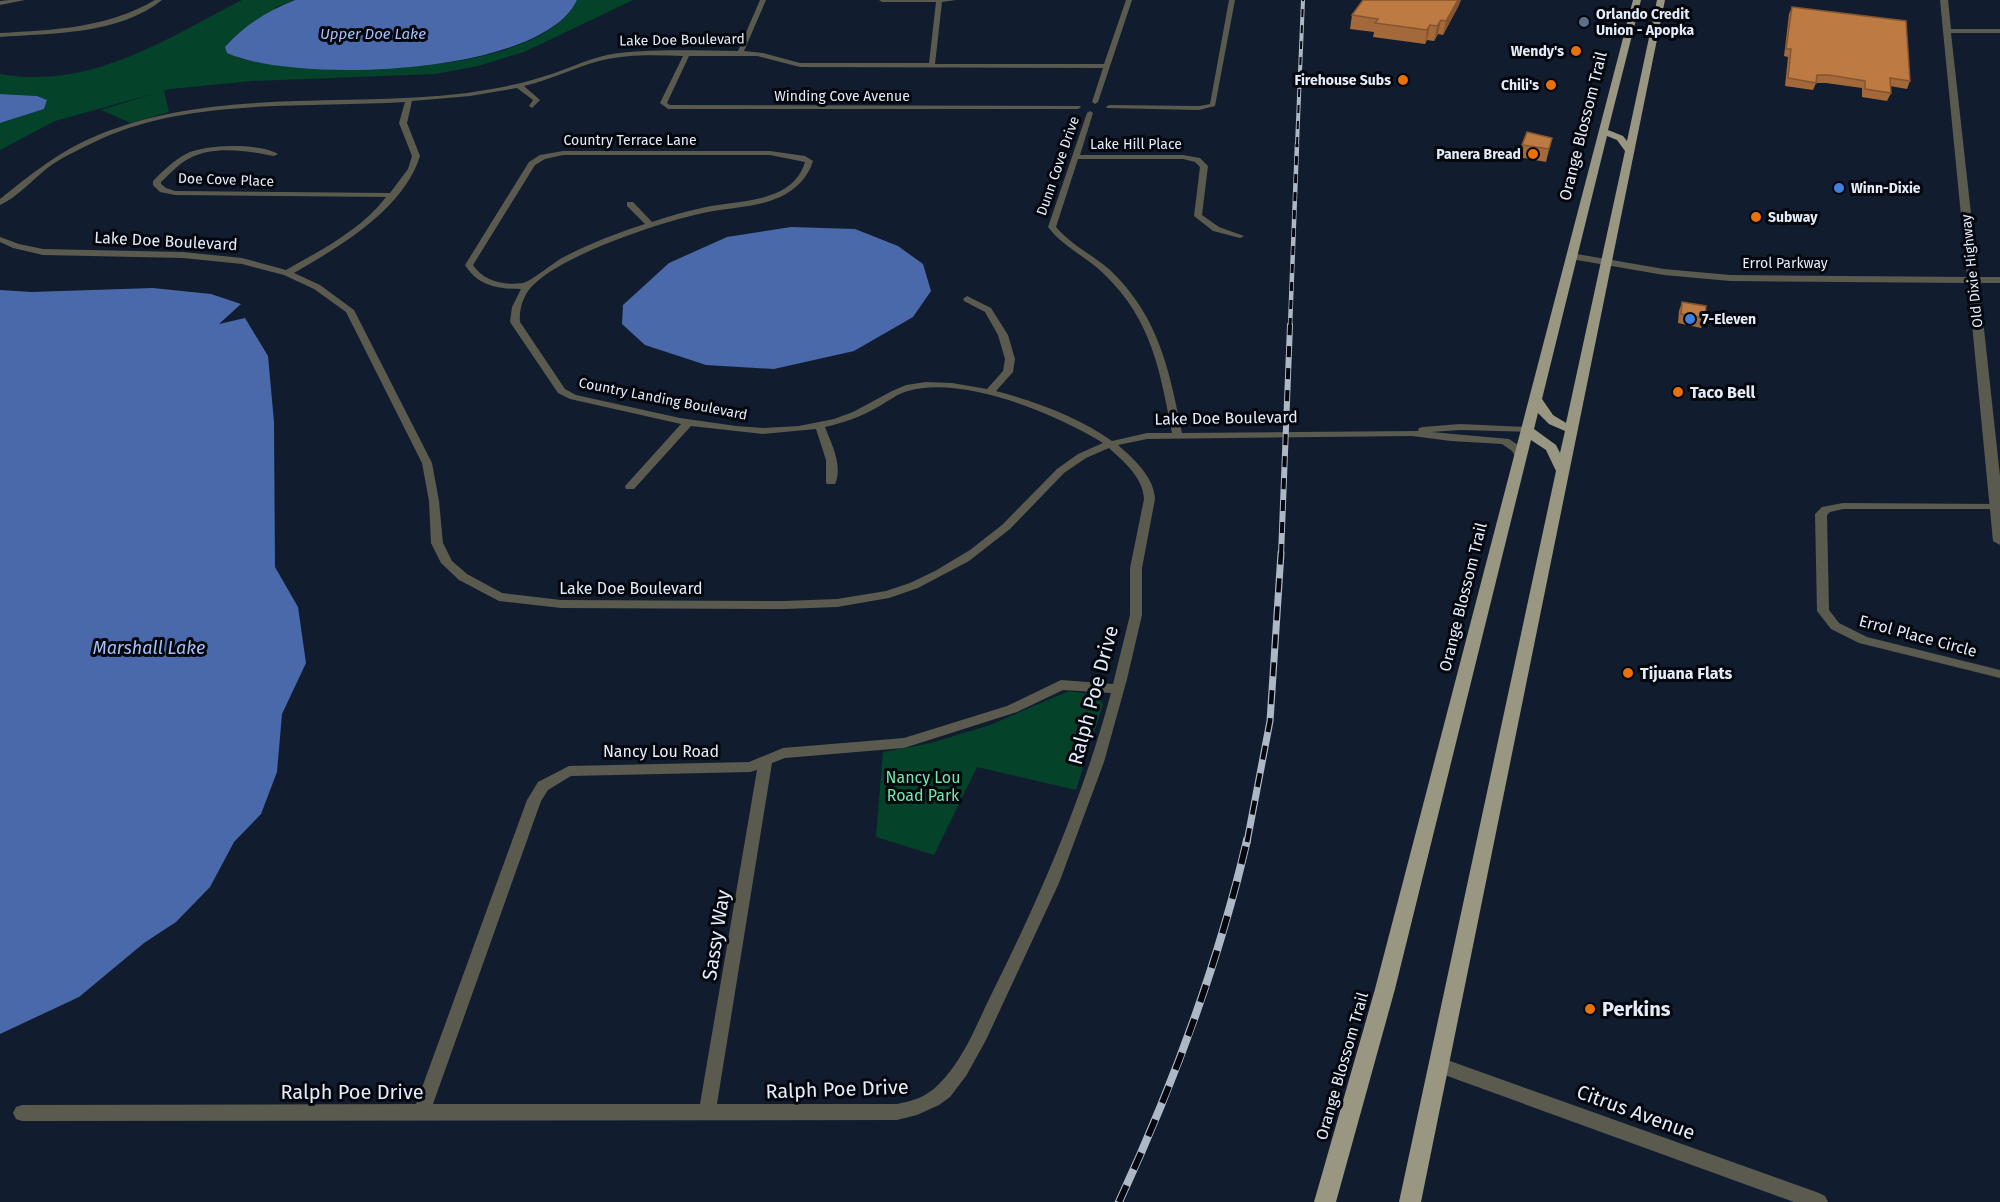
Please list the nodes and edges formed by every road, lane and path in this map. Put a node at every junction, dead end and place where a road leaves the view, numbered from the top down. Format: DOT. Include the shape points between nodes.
graph roads {
  1 [pos="22,0"];
  2 [pos="159,0"];
  3 [pos="763,0"];
  4 [pos="882,0"];
  5 [pos="953,0"];
  6 [pos="1130,0"];
  7 [pos="1232,0"];
  8 [pos="1637,0"];
  9 [pos="1660,0"];
  10 [pos="1944,0"];
  11 [pos="939,1"];
  12 [pos="0,3"];
  13 [pos="1947,31"];
  14 [pos="2000,31"];
  15 [pos="0,35"];
  16 [pos="687,54"];
  17 [pos="740,54"];
  18 [pos="932,65"];
  19 [pos="1106,66"];
  20 [pos="519,85"];
  21 [pos="409,100"];
  22 [pos="1095,102"];
  23 [pos="532,106"];
  24 [pos="1078,107"];
  25 [pos="1100,111"];
  26 [pos="1607,115"];
  27 [pos="1603,131"];
  28 [pos="1633,132"];
  29 [pos="1629,150"];
  30 [pos="274,154"];
  31 [pos="1074,157"];
  32 [pos="392,195"];
  33 [pos="0,203"];
  34 [pos="630,204"];
  35 [pos="650,225"];
  36 [pos="1240,236"];
  37 [pos="0,239"];
  38 [pos="1571,256"];
  39 [pos="1606,262"];
  40 [pos="287,273"];
  41 [pos="1973,279"];
  42 [pos="2000,280"];
  43 [pos="528,286"];
  44 [pos="967,299"];
  45 [pos="988,393"];
  46 [pos="1535,398"];
  47 [pos="690,421"];
  48 [pos="819,425"];
  49 [pos="1570,429"];
  50 [pos="1527,430"];
  51 [pos="1412,433"];
  52 [pos="1177,434"];
  53 [pos="1110,443"];
  54 [pos="1520,456"];
  55 [pos="1562,470"];
  56 [pos="831,482"];
  57 [pos="630,487"];
  58 [pos="1996,506"];
  59 [pos="2000,542"];
  60 [pos="2000,674"];
  61 [pos="1118,689"];
  62 [pos="765,763"];
  63 [pos="1438,1065"];
  64 [pos="22,1113"];
  65 [pos="421,1113"];
  66 [pos="707,1113"];
  67 [pos="1325,1202"];
  68 [pos="1410,1202"];
  69 [pos="1819,1202"];
  1 -- 12 [label="street"];
  2 -- 15 [label="street" via="141,12 96,26"];
  3 -- 17 [label="street"];
  4 -- 11 [label="street"];
  5 -- 11 [label="street"];
  6 -- 19 [label="street, Dunn Cove Drive"];
  7 -- 25 [label="street" via="1213,105"];
  8 -- 26 [label="main road, Orange Blossom Trail"];
  9 -- 28 [label="main road"];
  10 -- 13 [label="street, Old Dixie Highway"];
  11 -- 18 [label="street"];
  13 -- 14 [label="street"];
  13 -- 41 [label="street, Old Dixie Highway"];
  16 -- 17 [label="street, Lake Doe Boulevard"];
  16 -- 20 [label="street, Lake Doe Boulevard" via="600,58"];
  16 -- 24 [label="street, Winding Cove Avenue" via="663,103 668,106"];
  17 -- 18 [label="street, Lake Doe Boulevard" via="759,54 801,65"];
  18 -- 19 [label="street, Lake Doe Boulevard"];
  19 -- 22 [label="street, Dunn Cove Drive"];
  20 -- 21 [label="street, Lake Doe Boulevard"];
  20 -- 23 [label="street" via="537,100"];
  21 -- 32 [label="street" via="403,123 415,162"];
  21 -- 33 [label="street, Lake Doe Boulevard" via="237,105 162,116 78,146"];
  22 -- 24 [label="street"];
  22 -- 25 [label="street"];
  24 -- 25 [label="street"];
  25 -- 31 [label="street, Dunn Cove Drive"];
  26 -- 27 [label="main road, Orange Blossom Trail"];
  26 -- 28 [label="main road" via="1612,124"];
  27 -- 29 [label="main road" via="1620,138"];
  27 -- 38 [label="main road, Orange Blossom Trail"];
  28 -- 29 [label="main road"];
  29 -- 39 [label="main road"];
  30 -- 32 [label="street, Doe Cove Place" via="253,150 200,152 185,157 157,185 168,192 188,193"];
  31 -- 36 [label="street, Lake Hill Place" via="1197,160 1204,166 1198,216 1216,229"];
  31 -- 52 [label="street, Dunn Cove Drive" via="1052,227 1108,273 1144,316 1156,337"];
  32 -- 40 [label="street" via="350,235"];
  34 -- 35 [label="street"];
  35 -- 43 [label="street" via="585,252"];
  35 -- 43 [label="street, Country Terrace Lane" via="777,195 804,174 808,159 770,153 563,153 543,157 531,164 469,265 476,277 485,282"];
  37 -- 40 [label="street, Lake Doe Boulevard" via="44,252 213,257"];
  38 -- 39 [label="street, Errol Parkway"];
  38 -- 46 [label="main road, Orange Blossom Trail"];
  39 -- 41 [label="street, Errol Parkway" via="1664,273 1730,278"];
  39 -- 49 [label="main road"];
  40 -- 53 [label="street, Lake Doe Boulevard" via="317,287 350,310 428,463 437,543 447,563 499,597 561,604 830,605 885,596 932,578 975,552 1052,478 1080,457"];
  41 -- 42 [label="street, Errol Parkway"];
  41 -- 58 [label="street, Old Dixie Highway"];
  43 -- 47 [label="street, Country Landing Boulevard" via="516,309 515,322 561,391 573,398"];
  44 -- 45 [label="street" via="988,310 1003,335 1010,359 1008,372"];
  45 -- 48 [label="street, Country Landing Boulevard" via="952,384 918,385 862,412"];
  45 -- 53 [label="street, Country Landing Boulevard" via="1076,423"];
  46 -- 49 [label="main road" via="1543,415"];
  46 -- 50 [label="main road, Orange Blossom Trail"];
  47 -- 48 [label="street, Country Landing Boulevard" via="762,430"];
  47 -- 57 [label="street"];
  48 -- 56 [label="street" via="834,470"];
  49 -- 55 [label="main road"];
  50 -- 51 [label="street, Lake Doe Boulevard" via="1460,427"];
  50 -- 54 [label="main road, Orange Blossom Trail"];
  50 -- 55 [label="main road" via="1551,448"];
  51 -- 52 [label="street, Lake Doe Boulevard"];
  51 -- 54 [label="street, Lake Doe Boulevard" via="1505,441"];
  52 -- 53 [label="street, Lake Doe Boulevard"];
  53 -- 61 [label="street, Ralph Poe Drive" via="1147,482 1150,496 1136,568 1136,616"];
  54 -- 67 [label="main road, Orange Blossom Trail" via="1385,989"];
  55 -- 63 [label="main road"];
  58 -- 59 [label="street, Old Dixie Highway"];
  58 -- 60 [label="street, Errol Place Circle" via="1826,509 1821,514 1823,612 1835,626 1863,640"];
  61 -- 62 [label="street, Nancy Lou Road" via="1061,685 1012,708 904,743 783,753"];
  61 -- 66 [label="street, Ralph Poe Drive" via="1085,804 1034,927 969,1053 946,1089 927,1106 897,1112"];
  62 -- 65 [label="street, Nancy Lou Road" via="737,769 578,769 560,774 543,786 534,800"];
  62 -- 66 [label="street, Sassy Way"];
  63 -- 68 [label="main road"];
  63 -- 69 [label="street, Citrus Avenue"];
  64 -- 65 [label="street, Ralph Poe Drive"];
  65 -- 66 [label="street, Ralph Poe Drive"];
}
